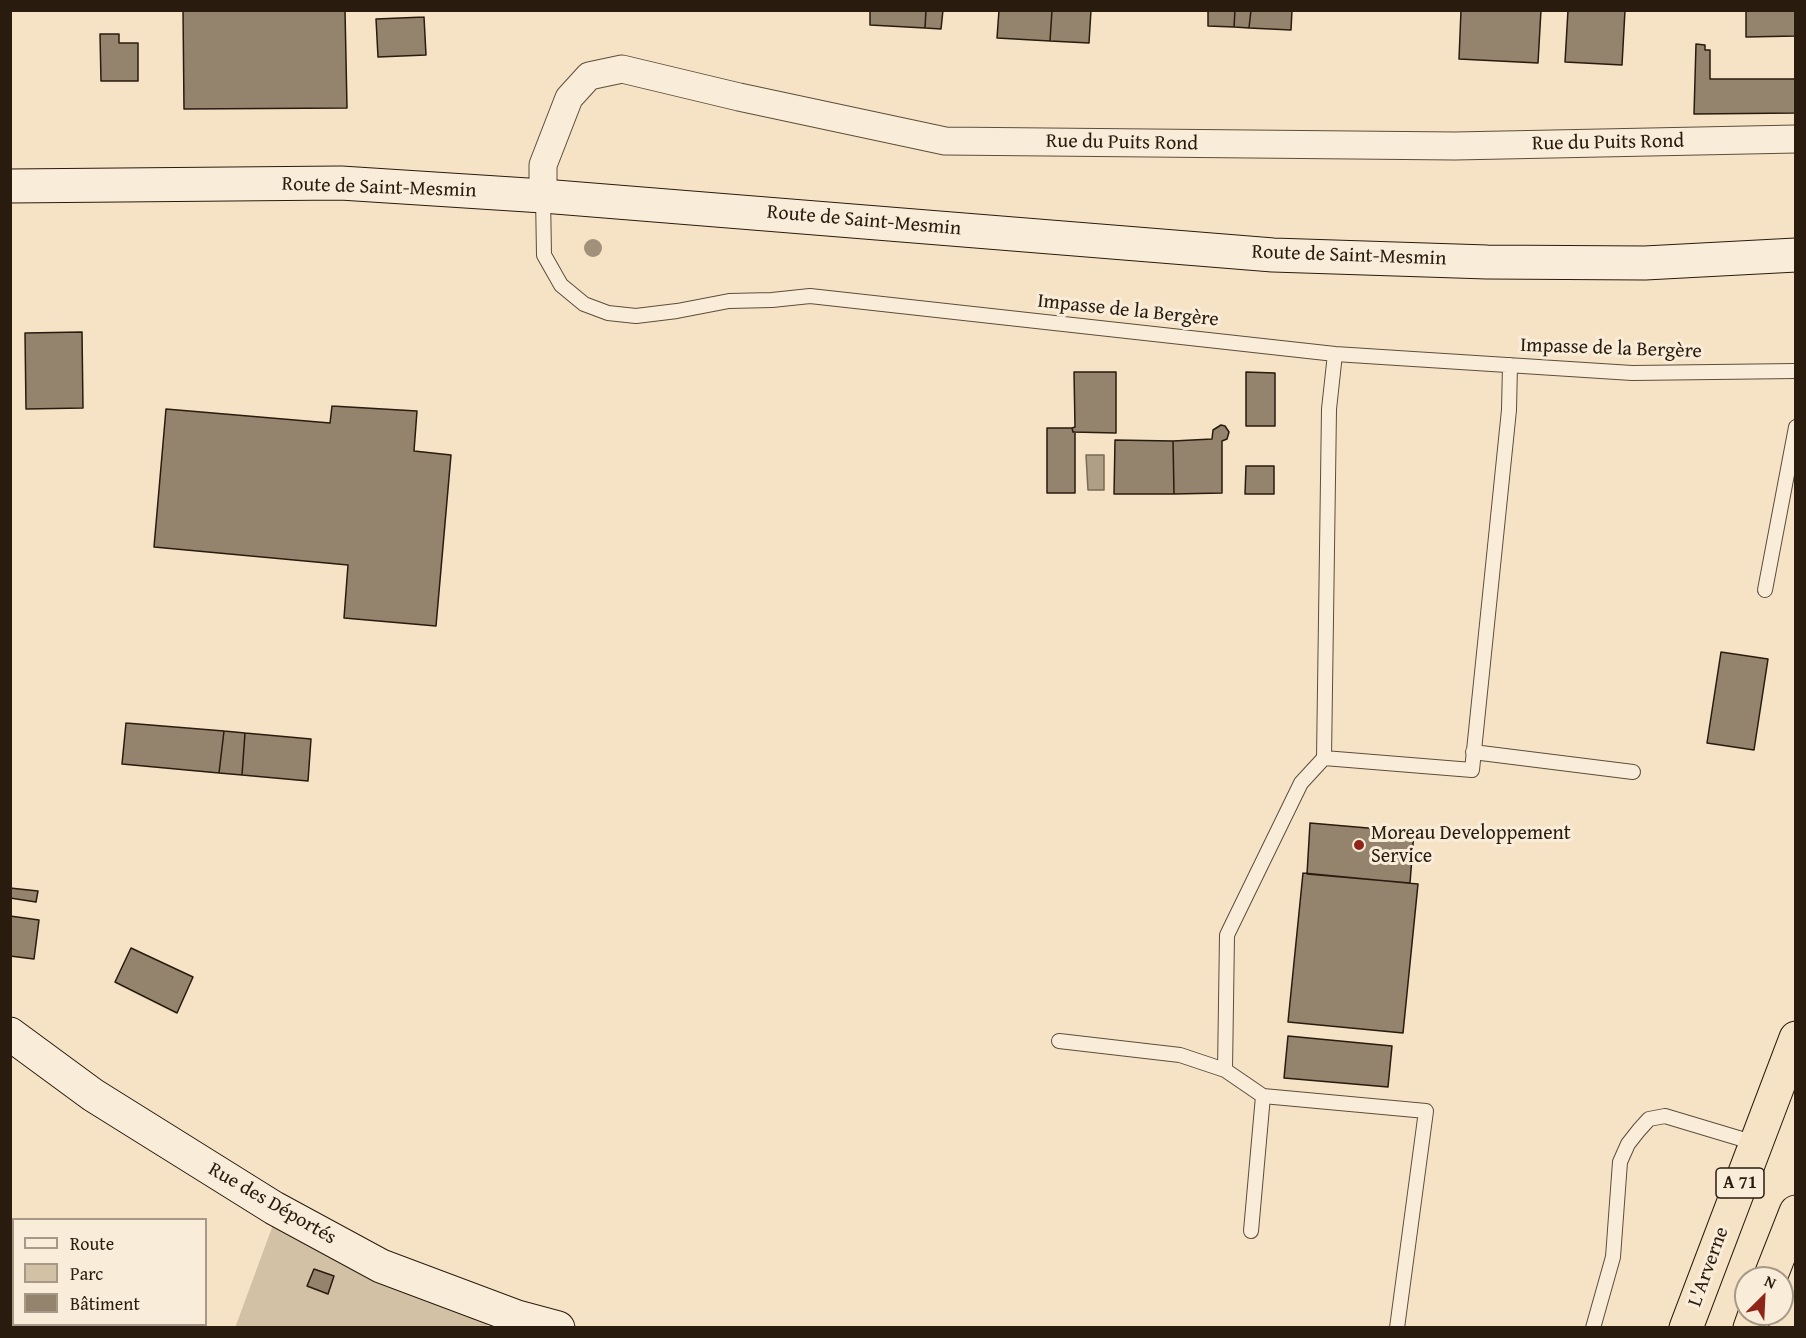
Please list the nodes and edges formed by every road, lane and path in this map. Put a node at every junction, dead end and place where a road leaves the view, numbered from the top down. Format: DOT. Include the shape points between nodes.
graph roads {
  1 [pos="1796,139"];
  2 [pos="10,186"];
  3 [pos="543,195"];
  4 [pos="1796,255"];
  5 [pos="1335,354"];
  6 [pos="1510,365"];
  7 [pos="1796,371"];
  8 [pos="1796,427"];
  9 [pos="1765,590"];
  10 [pos="1473,752"];
  11 [pos="1324,758"];
  12 [pos="1633,772"];
  13 [pos="10,1034"];
  14 [pos="1796,1038"];
  15 [pos="1059,1041"];
  16 [pos="1225,1070"];
  17 [pos="1263,1096"];
  18 [pos="1755,1143"];
  19 [pos="1796,1212"];
  20 [pos="1251,1231"];
  21 [pos="1775,1266"];
  22 [pos="558,1328"];
  23 [pos="1397,1328"];
  24 [pos="1593,1328"];
  25 [pos="1686,1328"];
  1 -- 3 [label="street, Rue du Puits Rond" via="1455,146 945,141 622,69 589,76 569,98 543,165"];
  2 -- 3 [label="main road, Route de Saint-Mesmin" via="341,183"];
  3 -- 4 [label="main road, Route de Saint-Mesmin" via="1273,255 1645,263"];
  3 -- 5 [label="lane, Impasse de la Bergère" via="544,255 561,285 584,304 608,313 636,315 810,296"];
  5 -- 6 [label="lane, Impasse de la Bergère"];
  5 -- 11 [label="lane" via="1329,409"];
  6 -- 7 [label="lane, Impasse de la Bergère" via="1632,373"];
  6 -- 10 [label="lane" via="1509,410"];
  8 -- 9 [label="lane"];
  10 -- 11 [label="lane" via="1472,770"];
  10 -- 12 [label="lane"];
  11 -- 16 [label="lane" via="1301,783 1227,935"];
  13 -- 22 [label="main road, Rue des Déportés" via="93,1095 274,1208 342,1245 392,1270 517,1317"];
  14 -- 18 [label="highway, L'Arverne / A 71"];
  15 -- 16 [label="lane" via="1180,1055"];
  16 -- 17 [label="lane"];
  17 -- 20 [label="lane"];
  17 -- 23 [label="lane" via="1426,1111"];
  18 -- 24 [label="lane" via="1665,1116 1649,1119 1639,1130 1620,1162 1613,1257"];
  18 -- 25 [label="highway, L'Arverne / A 71"];
  19 -- 21 [label="highway"];
}
